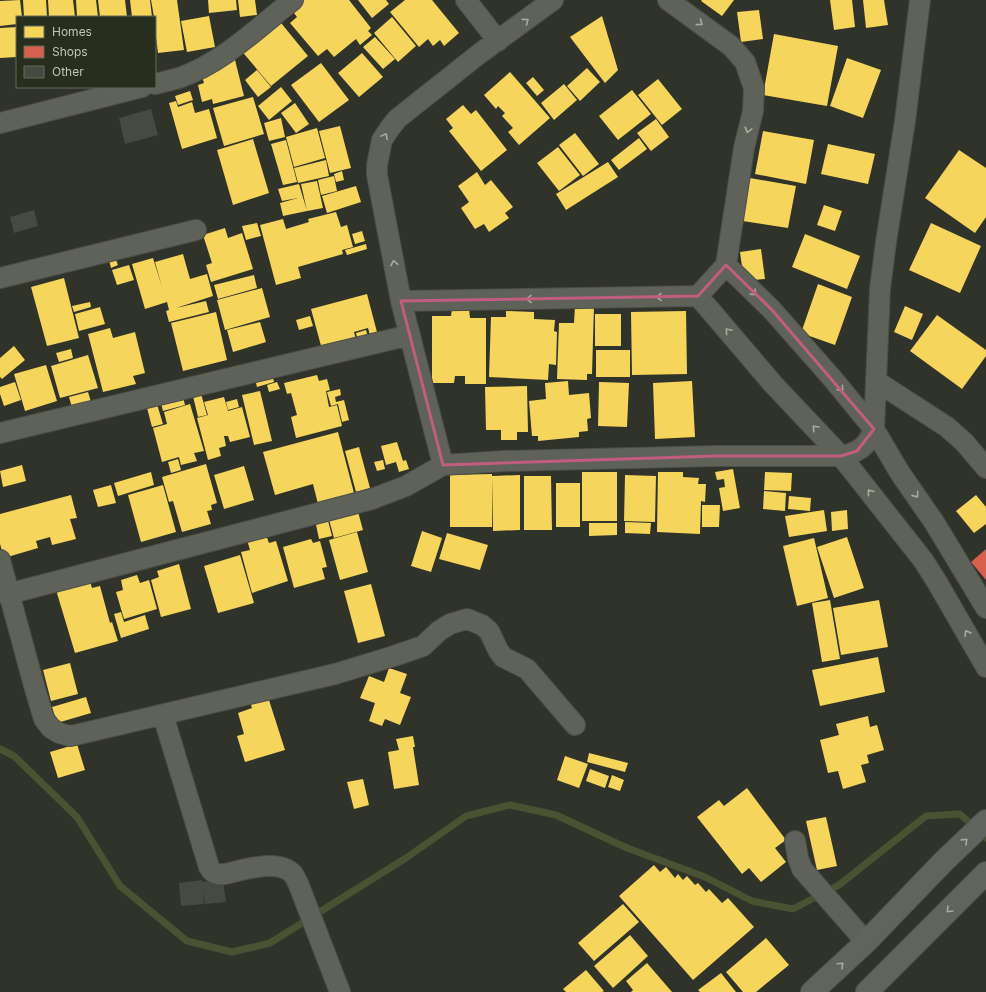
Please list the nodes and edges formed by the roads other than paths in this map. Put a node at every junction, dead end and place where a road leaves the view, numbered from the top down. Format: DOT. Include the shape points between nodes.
graph roads {
  1 [pos="466,0"];
  2 [pos="553,0"];
  3 [pos="668,0"];
  4 [pos="920,0"];
  5 [pos="286,2"];
  6 [pos="498,41"];
  7 [pos="156,84"];
  8 [pos="138,88"];
  9 [pos="0,123"];
  10 [pos="196,230"];
  11 [pos="726,266"];
  12 [pos="0,278"];
  13 [pos="698,296"];
  14 [pos="401,301"];
  15 [pos="410,336"];
  16 [pos="876,381"];
  17 [pos="874,429"];
  18 [pos="0,433"];
  19 [pos="841,456"];
  20 [pos="443,466"];
  21 [pos="986,468"];
  22 [pos="0,560"];
  23 [pos="4,593"];
  24 [pos="986,608"];
  25 [pos="986,667"];
  26 [pos="163,715"];
  27 [pos="575,725"];
  28 [pos="986,821"];
  29 [pos="794,841"];
  30 [pos="981,877"];
  31 [pos="866,942"];
  32 [pos="340,992"];
  33 [pos="812,992"];
  34 [pos="867,992"];
  1 -- 6 [label="street"];
  6 -- 2 [label="street, one-way"];
  3 -- 11 [label="street, one-way" via="732,46 745,62 754,88 753,111 744,148"];
  4 -- 16 [label="street" via="880,289"];
  5 -- 7 [label="street" via="252,34 214,61 178,78"];
  14 -- 6 [label="street, one-way" via="377,175 382,140 397,119"];
  8 -- 9 [label="street"];
  10 -- 12 [label="street"];
  11 -- 13 [label="street"];
  11 -- 17 [label="street, one-way" via="772,310"];
  13 -- 14 [label="street, one-way"];
  19 -- 13 [label="street, one-way" via="773,384"];
  14 -- 15 [label="street"];
  15 -- 18 [label="street"];
  15 -- 20 [label="street"];
  16 -- 17 [label="street"];
  16 -- 21 [label="street" via="947,427"];
  17 -- 19 [label="street" via="867,442 857,451"];
  17 -- 24 [label="street, one-way"];
  19 -- 20 [label="street" via="504,461"];
  25 -- 19 [label="street, one-way" via="923,560"];
  20 -- 23 [label="street" via="389,494 372,499"];
  22 -- 23 [label="street"];
  23 -- 26 [label="street" via="44,719 51,728 70,736"];
  26 -- 27 [label="street" via="335,674 394,656 423,646 450,624 467,619 489,631 503,657 527,669"];
  26 -- 32 [label="street" via="211,871 225,874 266,866 293,874"];
  31 -- 28 [label="highway, one-way"];
  29 -- 31 [label="street" via="802,869"];
  30 -- 34 [label="highway, one-way"];
  33 -- 31 [label="highway, one-way"];
}
